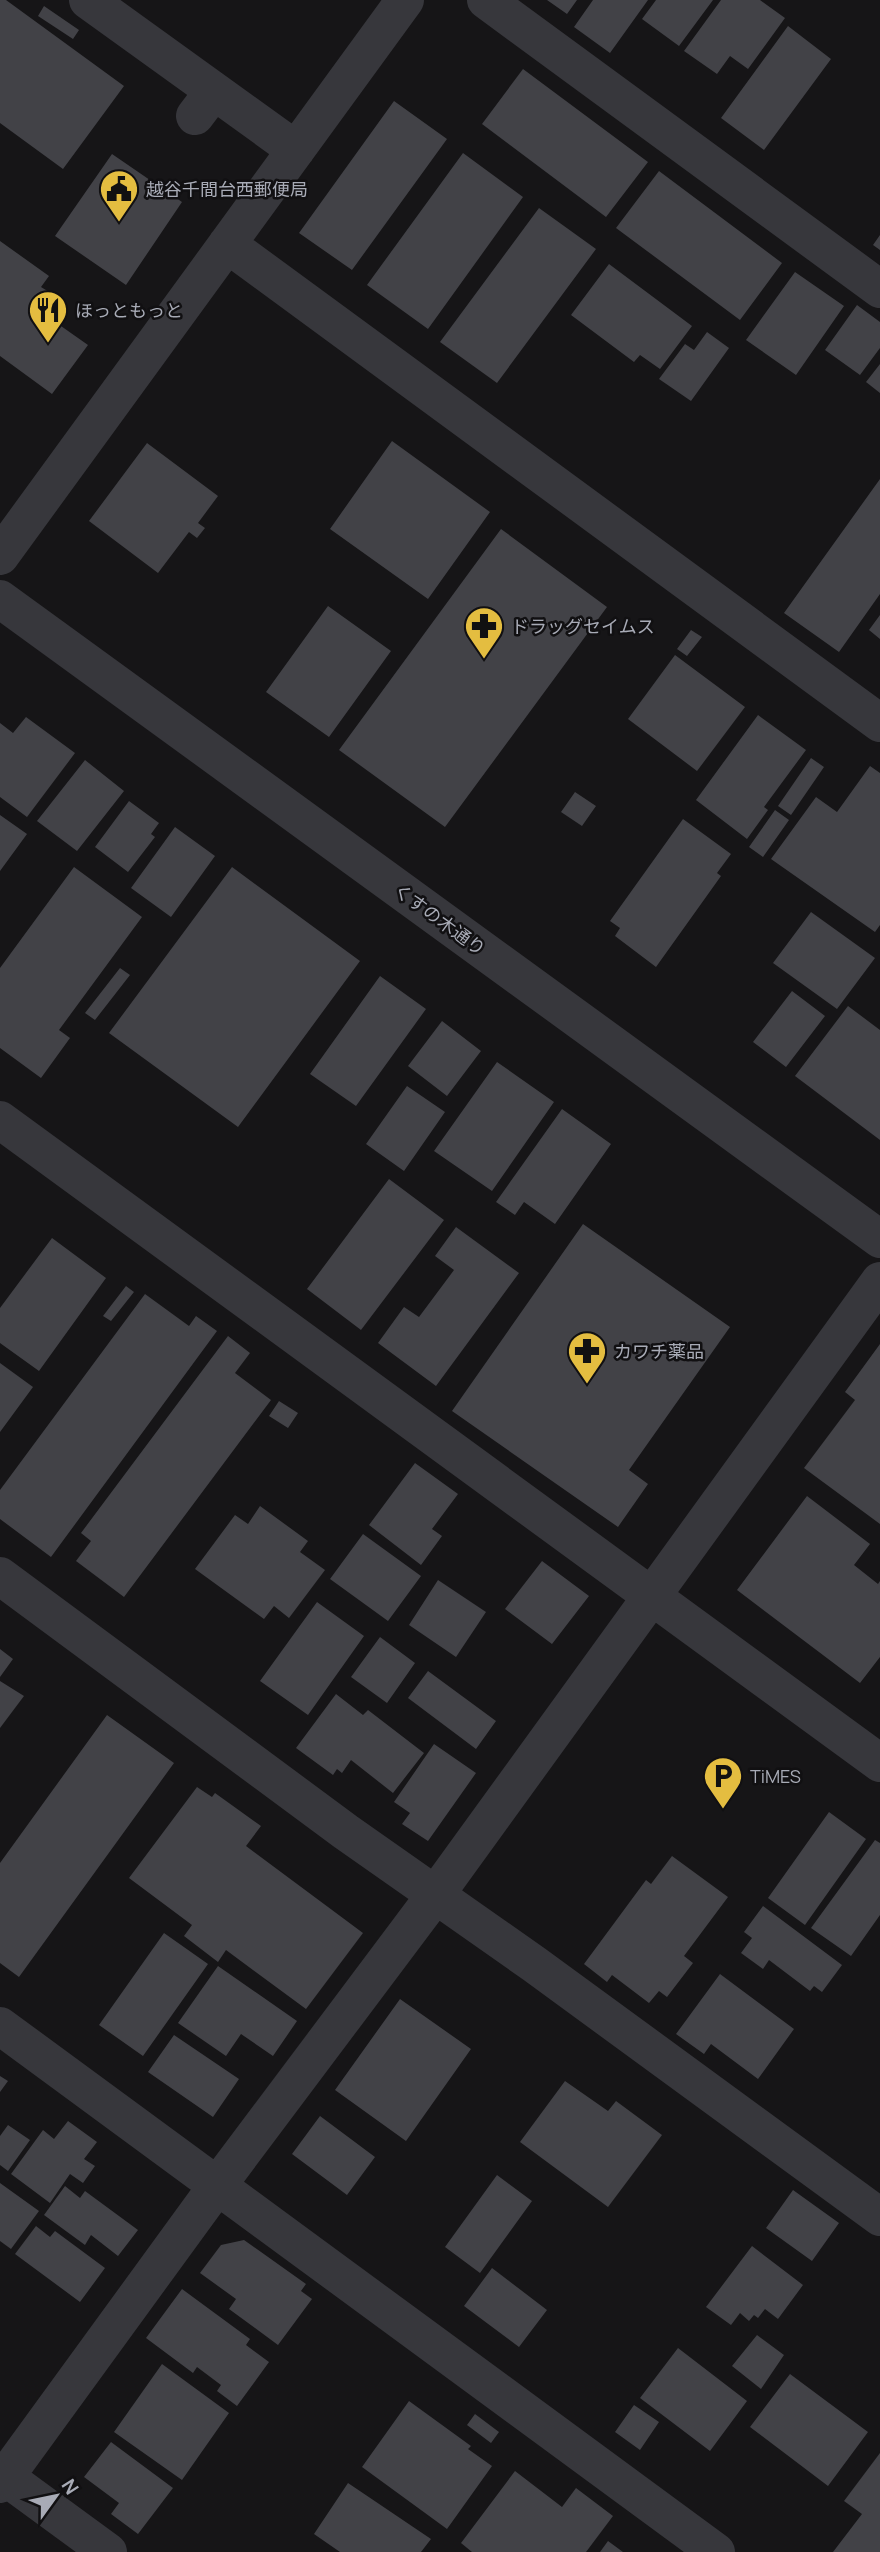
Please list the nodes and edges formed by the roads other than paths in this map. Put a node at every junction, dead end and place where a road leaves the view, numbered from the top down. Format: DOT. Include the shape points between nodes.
graph roads {
  1 [pos="88,0"];
  2 [pos="405,0"];
  3 [pos="486,0"];
  4 [pos="296,149"];
  5 [pos="226,244"];
  6 [pos="880,289"];
  7 [pos="0,555"];
  8 [pos="0,599"];
  9 [pos="880,723"];
  10 [pos="0,1120"];
  11 [pos="880,1239"];
  12 [pos="880,1281"];
  13 [pos="0,1576"];
  14 [pos="651,1595"];
  15 [pos="880,1763"];
  16 [pos="436,1894"];
  17 [pos="0,2026"];
  18 [pos="217,2186"];
  19 [pos="880,2217"];
  20 [pos="2,2478"];
  21 [pos="108,2552"];
  22 [pos="716,2552"];
  1 -- 4 [label="street" via="205,103"];
  2 -- 4 [label="street"];
  3 -- 6 [label="street"];
  4 -- 5 [label="street"];
  5 -- 7 [label="street"];
  5 -- 9 [label="street"];
  8 -- 11 [label="street, くすの木通り"];
  10 -- 14 [label="street"];
  12 -- 14 [label="street"];
  13 -- 16 [label="street"];
  14 -- 15 [label="street"];
  14 -- 16 [label="street"];
  16 -- 18 [label="street"];
  16 -- 19 [label="street"];
  17 -- 18 [label="street"];
  18 -- 20 [label="street"];
  18 -- 22 [label="street"];
  20 -- 21 [label="street"];
}
